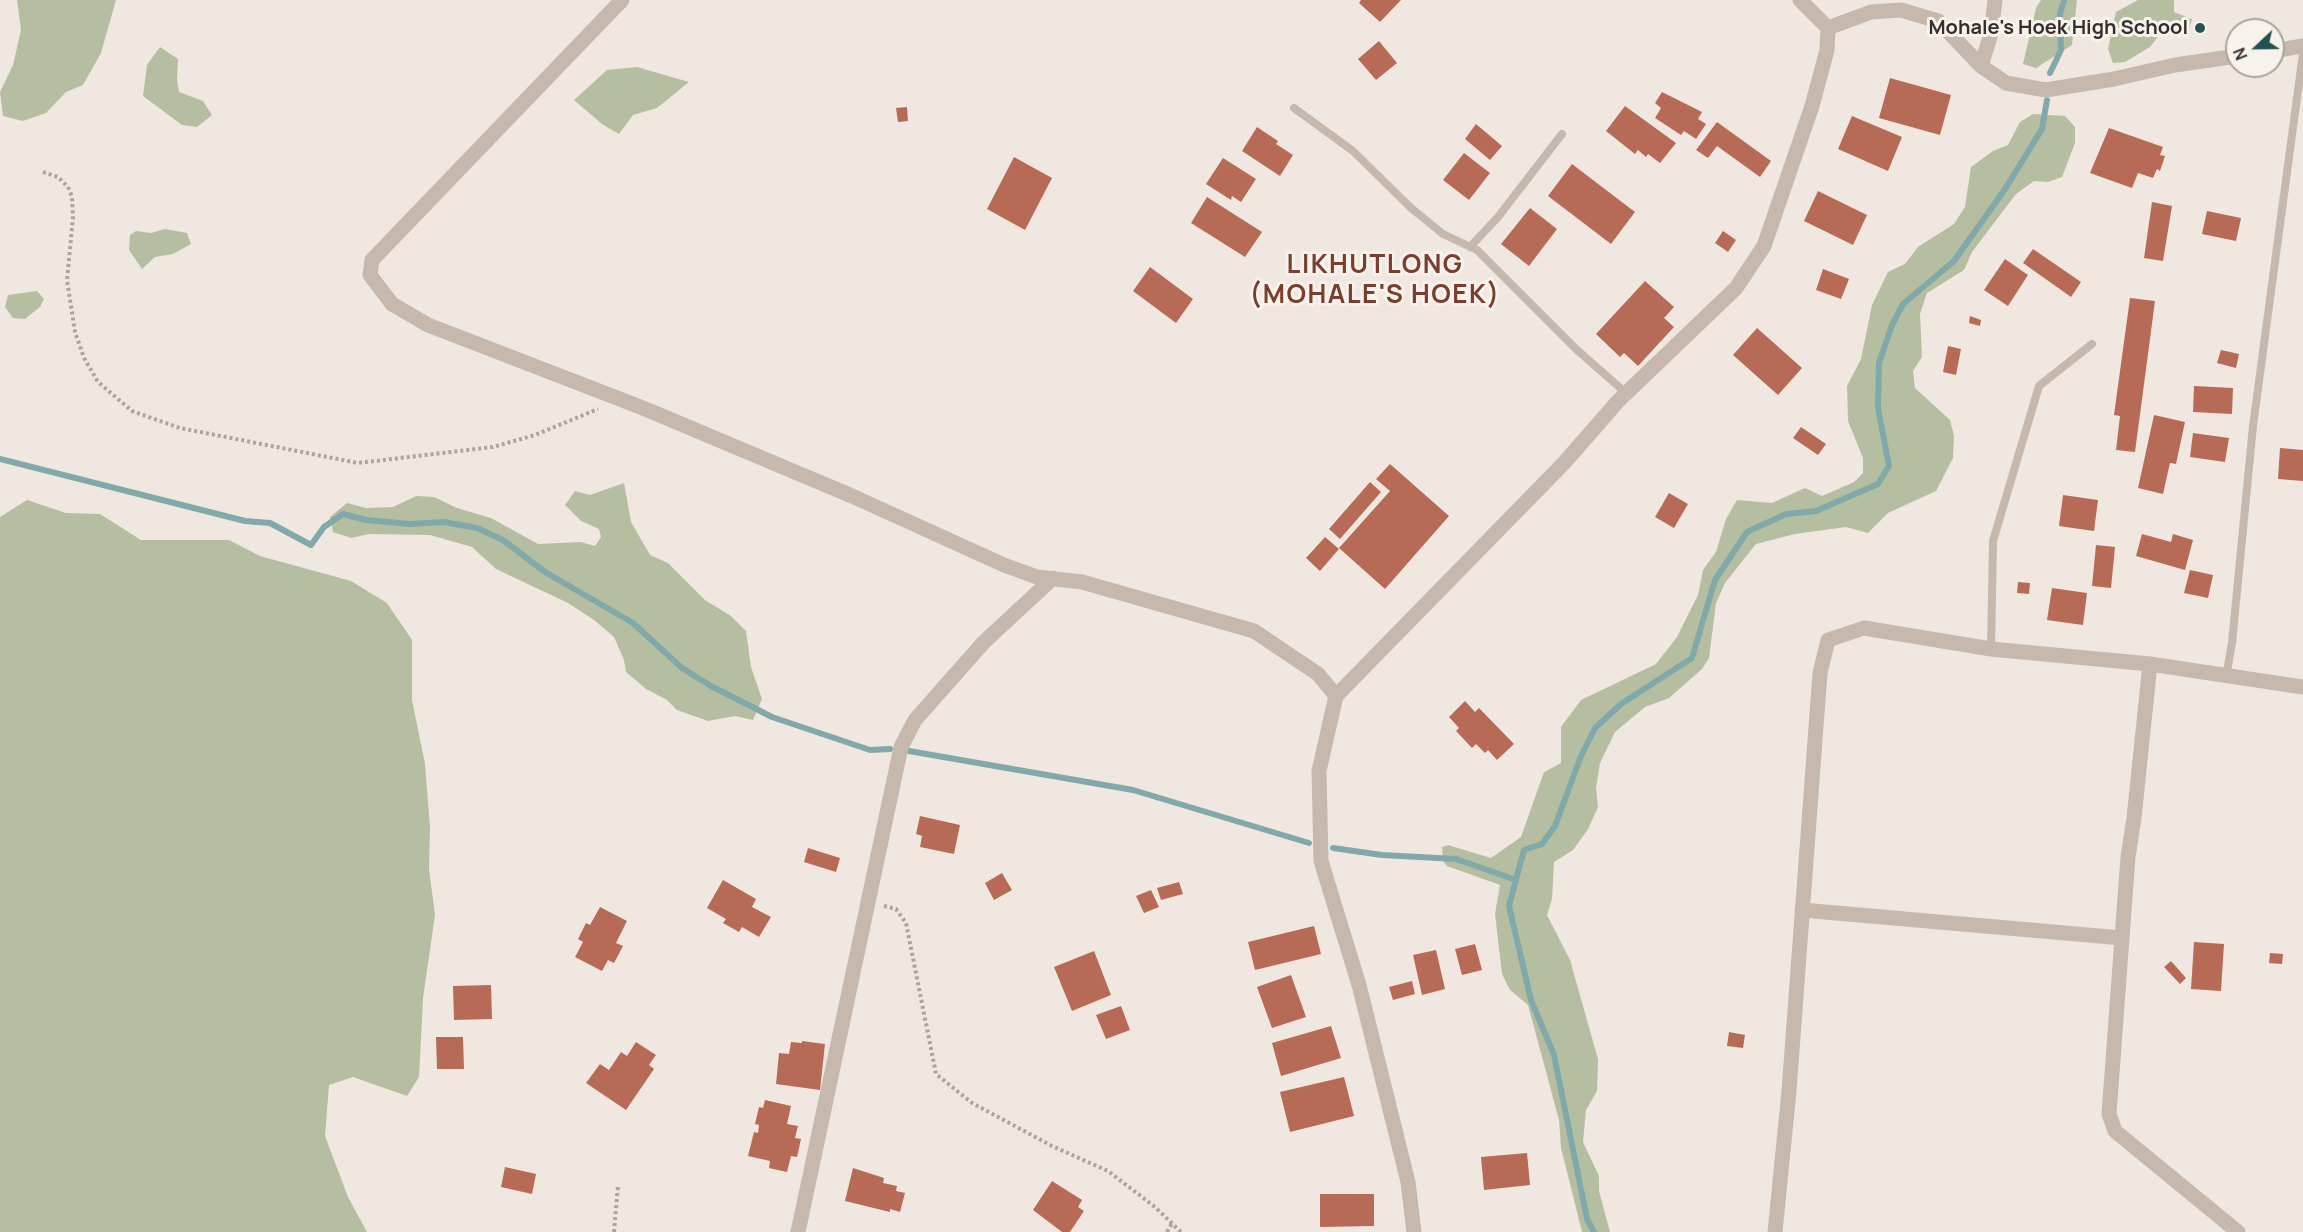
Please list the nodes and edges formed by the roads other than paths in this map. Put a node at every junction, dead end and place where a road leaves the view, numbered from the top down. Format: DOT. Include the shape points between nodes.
graph roads {
  1 [pos="622,0"];
  2 [pos="1800,0"];
  3 [pos="1995,0"];
  4 [pos="1828,28"];
  5 [pos="2303,46"];
  6 [pos="2285,49"];
  7 [pos="2303,53"];
  8 [pos="2225,58"];
  9 [pos="1981,66"];
  10 [pos="1294,108"];
  11 [pos="1562,134"];
  12 [pos="1470,247"];
  13 [pos="2092,344"];
  14 [pos="1626,393"];
  15 [pos="1053,578"];
  16 [pos="1991,649"];
  17 [pos="2150,664"];
  18 [pos="2226,677"];
  19 [pos="2303,687"];
  20 [pos="1336,696"];
  21 [pos="1802,910"];
  22 [pos="2122,938"];
  23 [pos="798,1232"];
  24 [pos="1414,1232"];
  25 [pos="1775,1232"];
  26 [pos="2238,1232"];
  1 -- 15 [label="street" via="372,260 370,276 392,304 428,325 852,496 1004,565 1037,577"];
  2 -- 4 [label="street"];
  3 -- 9 [label="street" via="1991,34"];
  4 -- 9 [label="street" via="1871,12 1901,10 1938,21"];
  4 -- 14 [label="street" via="1827,50 1812,106 1764,246 1736,288"];
  5 -- 6 [label="street"];
  7 -- 18 [label="lane" via="2253,426"];
  8 -- 9 [label="street" via="2046,90 2006,83"];
  10 -- 12 [label="lane" via="1353,151 1443,234"];
  11 -- 12 [label="lane" via="1498,218"];
  12 -- 14 [label="lane"];
  13 -- 16 [label="lane" via="2039,386 1993,541"];
  14 -- 20 [label="street" via="1564,464"];
  15 -- 20 [label="street" via="1082,582 1254,631 1318,674"];
  15 -- 23 [label="street" via="984,642 915,720 901,747"];
  16 -- 17 [label="street"];
  16 -- 21 [label="street" via="1864,628 1828,640 1820,673"];
  17 -- 18 [label="street"];
  17 -- 22 [label="street"];
  18 -- 19 [label="street"];
  20 -- 24 [label="street" via="1319,771 1321,861 1359,985 1400,1148"];
  21 -- 22 [label="street"];
  21 -- 25 [label="street"];
  22 -- 26 [label="street" via="2109,1114 2115,1131"];
}
